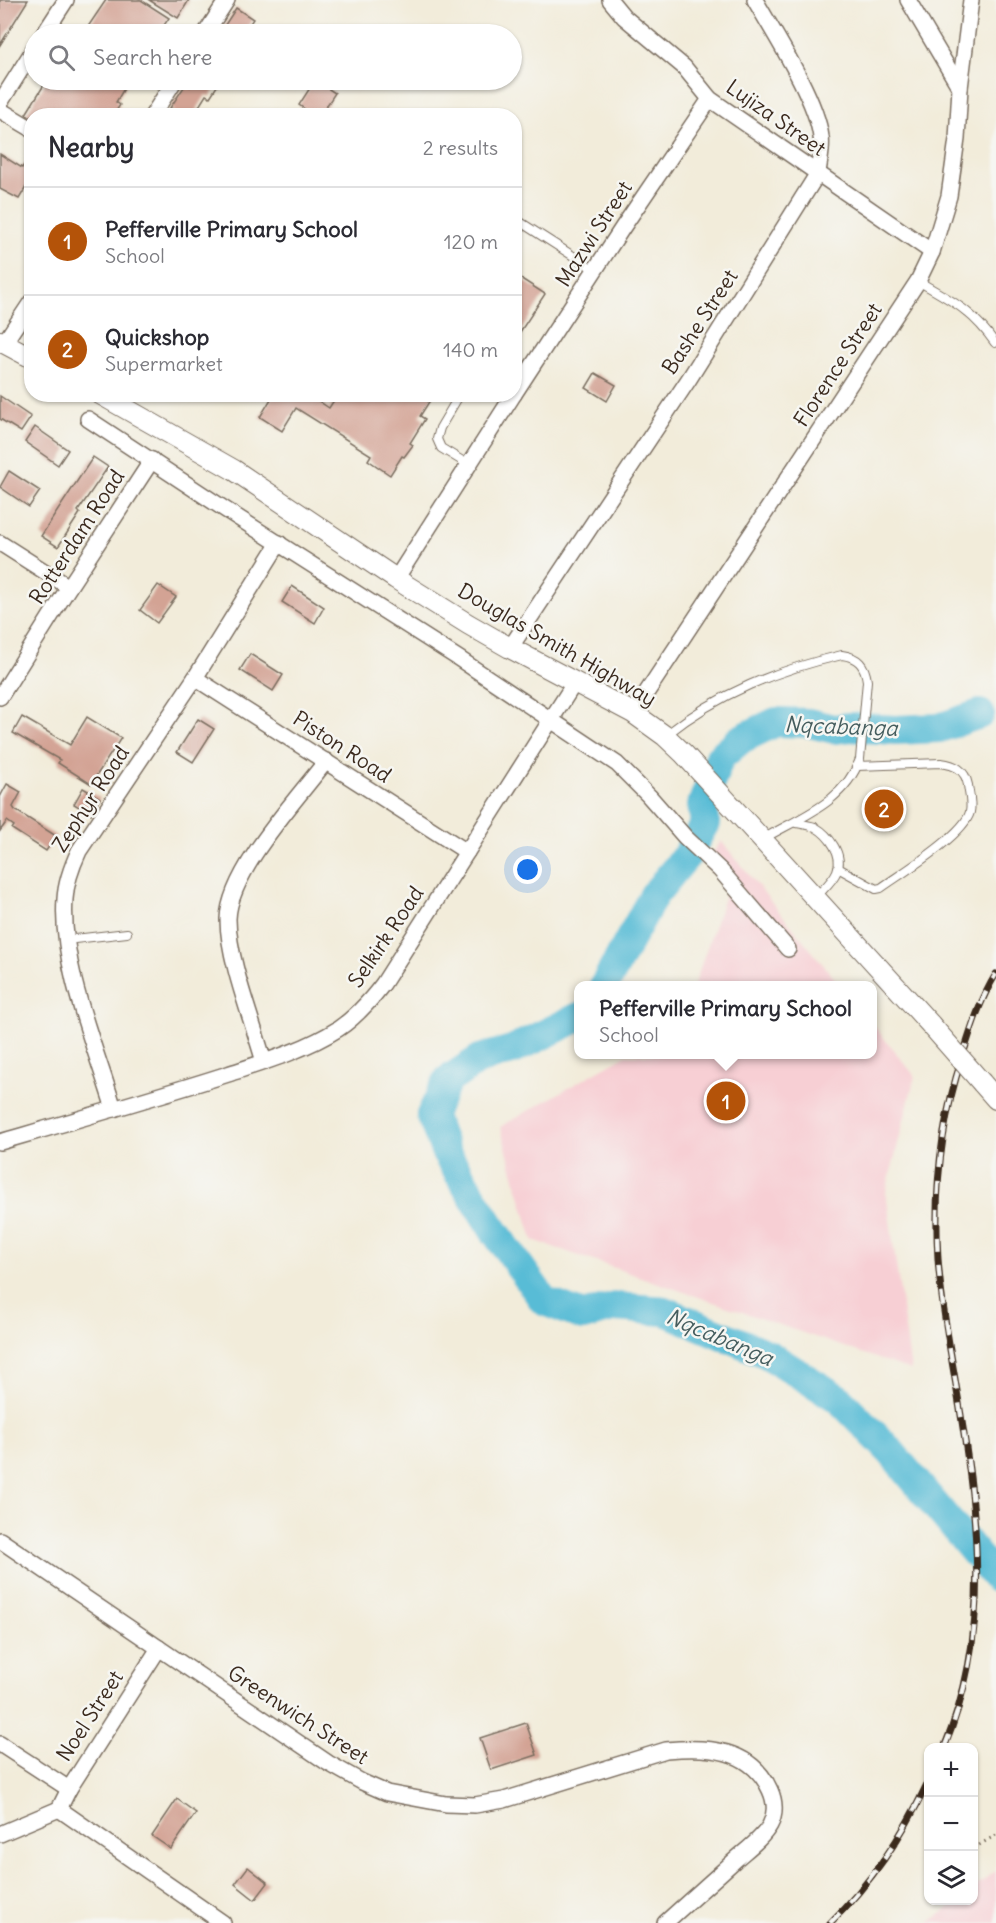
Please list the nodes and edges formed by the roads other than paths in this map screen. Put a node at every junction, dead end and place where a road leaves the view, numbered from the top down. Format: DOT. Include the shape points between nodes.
graph roads {
  1 [pos="66,0"];
  2 [pos="227,0"];
  3 [pos="610,0"];
  4 [pos="755,0"];
  5 [pos="908,0"];
  6 [pos="971,0"];
  7 [pos="50,24"];
  8 [pos="211,24"];
  9 [pos="24,65"];
  10 [pos="960,88"];
  11 [pos="169,90"];
  12 [pos="710,99"];
  13 [pos="0,103"];
  14 [pos="157,108"];
  15 [pos="0,110"];
  16 [pos="24,124"];
  17 [pos="818,173"];
  18 [pos="522,223"];
  19 [pos="932,252"];
  20 [pos="595,270"];
  21 [pos="918,281"];
  22 [pos="24,312"];
  23 [pos="2,342"];
  24 [pos="995,343"];
  25 [pos="24,354"];
  26 [pos="522,382"];
  27 [pos="114,402"];
  28 [pos="455,402"];
  29 [pos="509,402"];
  30 [pos="88,419"];
  31 [pos="152,460"];
  32 [pos="469,465"];
  33 [pos="0,543"];
  34 [pos="279,543"];
  35 [pos="396,579"];
  36 [pos="69,587"];
  37 [pos="510,648"];
  38 [pos="195,678"];
  39 [pos="575,682"];
  40 [pos="0,697"];
  41 [pos="633,713"];
  42 [pos="550,719"];
  43 [pos="665,736"];
  44 [pos="326,761"];
  45 [pos="859,763"];
  46 [pos="796,823"];
  47 [pos="762,839"];
  48 [pos="467,852"];
  49 [pos="838,868"];
  50 [pos="815,898"];
  51 [pos="127,933"];
  52 [pos="66,940"];
  53 [pos="788,949"];
  54 [pos="264,1062"];
  55 [pos="996,1099"];
  56 [pos="114,1109"];
  57 [pos="0,1142"];
  58 [pos="0,1540"];
  59 [pos="159,1648"];
  60 [pos="0,1744"];
  61 [pos="69,1789"];
  62 [pos="59,1809"];
  63 [pos="0,1834"];
  64 [pos="223,1923"];
  65 [pos="665,1923"];
  1 -- 7 [label="street"];
  2 -- 8 [label="street"];
  3 -- 12 [label="street, Lujiza Street" via="624,17 684,66"];
  4 -- 17 [label="street, Bashe Street" via="816,118 821,138"];
  5 -- 10 [label="street"];
  6 -- 10 [label="street, Florence Street"];
  9 -- 13 [label="street"];
  10 -- 19 [label="street, Florence Street" via="949,196"];
  11 -- 14 [label="street"];
  12 -- 17 [label="street, Lujiza Street"];
  12 -- 20 [label="street, Mazwi Street"];
  15 -- 16 [label="street"];
  17 -- 19 [label="street, Lujiza Street"];
  17 -- 37 [label="street, Bashe Street" via="689,379"];
  18 -- 20 [label="lane"];
  19 -- 21 [label="street, Florence Street"];
  20 -- 26 [label="street, Mazwi Street"];
  21 -- 24 [label="lane" via="965,309"];
  21 -- 41 [label="street, Florence Street"];
  22 -- 23 [label="street"];
  23 -- 25 [label="street"];
  27 -- 35 [label="street, Douglas Smith Highway" via="234,470"];
  28 -- 32 [label="lane" via="437,440 441,448"];
  29 -- 32 [label="street, Mazwi Street"];
  30 -- 31 [label="street"];
  31 -- 34 [label="street"];
  31 -- 36 [label="street, Rotterdam Road"];
  32 -- 35 [label="street, Mazwi Street"];
  33 -- 36 [label="street"];
  34 -- 38 [label="street, Zephyr Road"];
  34 -- 42 [label="street"];
  35 -- 37 [label="street, Douglas Smith Highway"];
  36 -- 40 [label="street, Rotterdam Road"];
  37 -- 39 [label="street, Douglas Smith Highway"];
  38 -- 44 [label="street, Piston Road"];
  38 -- 52 [label="street, Zephyr Road" via="79,851 64,897"];
  39 -- 41 [label="street, Douglas Smith Highway"];
  39 -- 42 [label="street, Selkirk Road"];
  41 -- 43 [label="street, Douglas Smith Highway"];
  42 -- 48 [label="street, Selkirk Road"];
  42 -- 53 [label="street" via="616,764 720,870"];
  43 -- 45 [label="lane" via="735,690 772,674 842,655 853,657 866,671"];
  43 -- 47 [label="street, Douglas Smith Highway"];
  44 -- 48 [label="street, Piston Road"];
  44 -- 54 [label="street" via="244,870 228,918 230,941"];
  45 -- 46 [label="lane" via="839,791"];
  45 -- 49 [label="lane" via="954,765 966,778 971,811 966,824 952,836 881,888 869,886"];
  46 -- 47 [label="lane"];
  46 -- 49 [label="lane" via="813,826 830,840 836,850"];
  47 -- 50 [label="street, Douglas Smith Highway"];
  48 -- 54 [label="street, Selkirk Road" via="370,1000 338,1029"];
  49 -- 50 [label="lane"];
  50 -- 55 [label="street, Douglas Smith Highway, bridge"];
  51 -- 52 [label="lane"];
  52 -- 56 [label="street, Zephyr Road"];
  54 -- 56 [label="street, Selkirk Road"];
  56 -- 57 [label="street, Selkirk Road"];
  58 -- 59 [label="street, Greenwich Street"];
  59 -- 61 [label="street, Noel Street"];
  59 -- 65 [label="street, Greenwich Street" via="328,1763 387,1793 417,1800 475,1805 504,1800 666,1750 714,1750 743,1758 755,1766 773,1796 775,1810 770,1825"];
  60 -- 61 [label="street"];
  61 -- 62 [label="street, Noel Street"];
  62 -- 63 [label="street"];
  62 -- 64 [label="street"];
}
